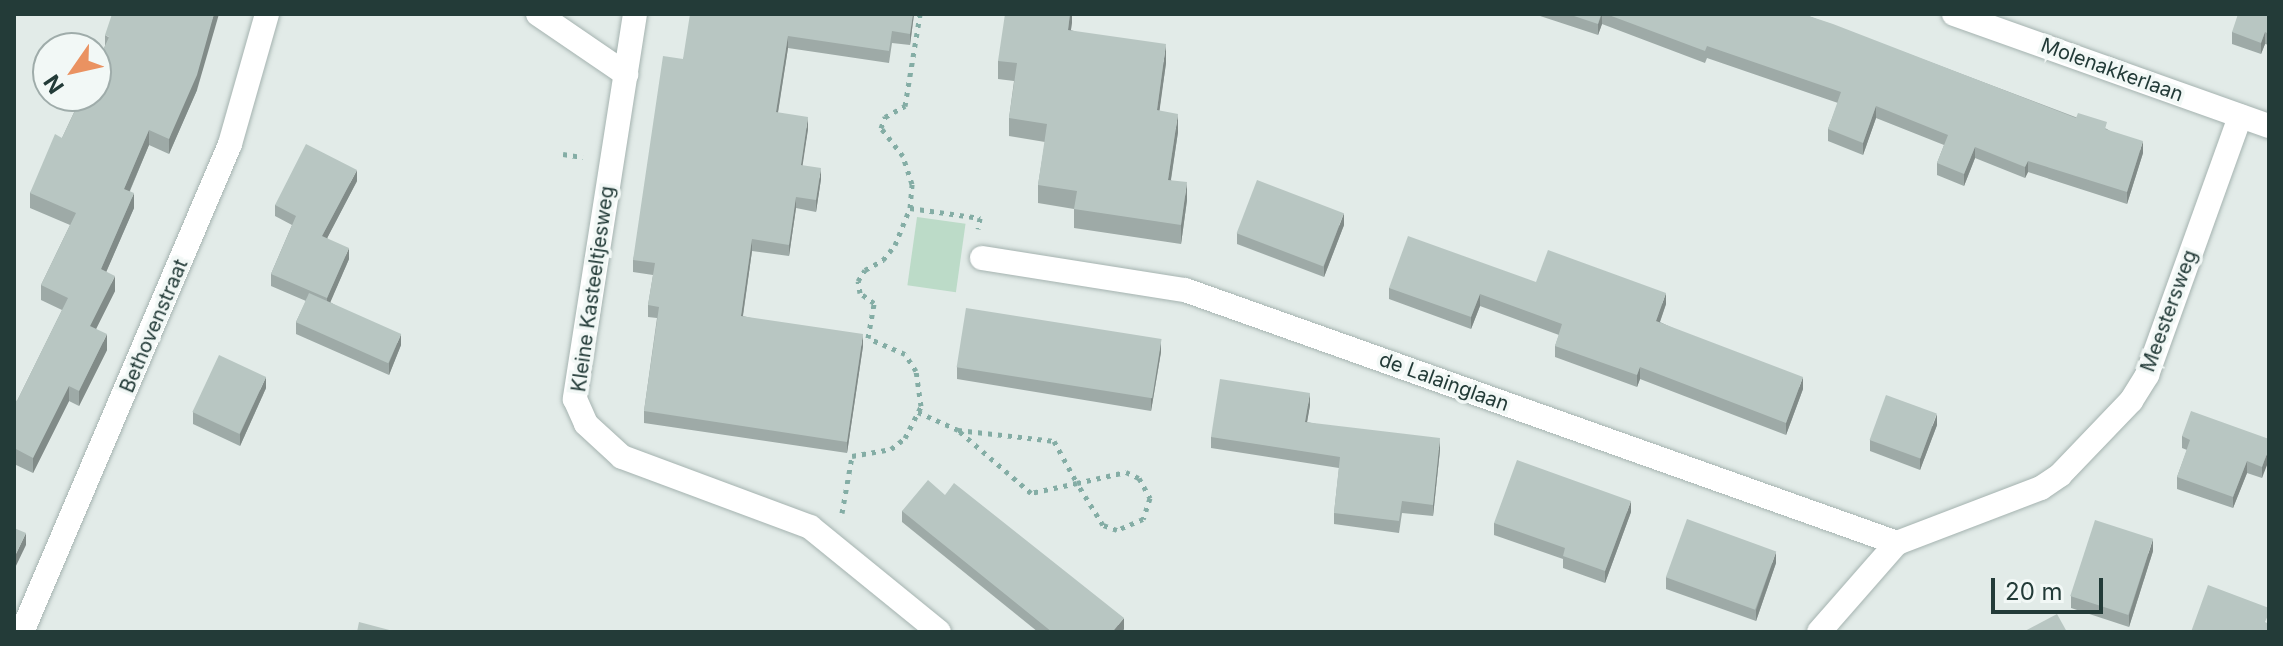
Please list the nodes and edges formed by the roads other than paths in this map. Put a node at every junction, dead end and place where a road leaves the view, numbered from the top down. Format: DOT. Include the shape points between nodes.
graph roads {
  1 [pos="267,14"];
  2 [pos="538,14"];
  3 [pos="635,14"];
  4 [pos="1954,14"];
  5 [pos="626,74"];
  6 [pos="2240,116"];
  7 [pos="2269,126"];
  8 [pos="982,258"];
  9 [pos="1897,543"];
  10 [pos="22,632"];
  11 [pos="939,632"];
  12 [pos="1819,632"];
  1 -- 10 [label="street, Bethovenstraat" via="230,144"];
  2 -- 5 [label="street"];
  3 -- 5 [label="street, Kleine Kasteeltjesweg"];
  4 -- 6 [label="street, Molenakkerlaan"];
  5 -- 11 [label="street, Kleine Kasteeltjesweg" via="575,399 586,424 622,457 810,527"];
  6 -- 7 [label="street, Molenakkerlaan"];
  6 -- 9 [label="street, Meestersweg" via="2147,375 2131,401 2041,488"];
  8 -- 9 [label="street, de Lalainglaan" via="1185,290"];
  9 -- 12 [label="street, Meestersweg"];
}
